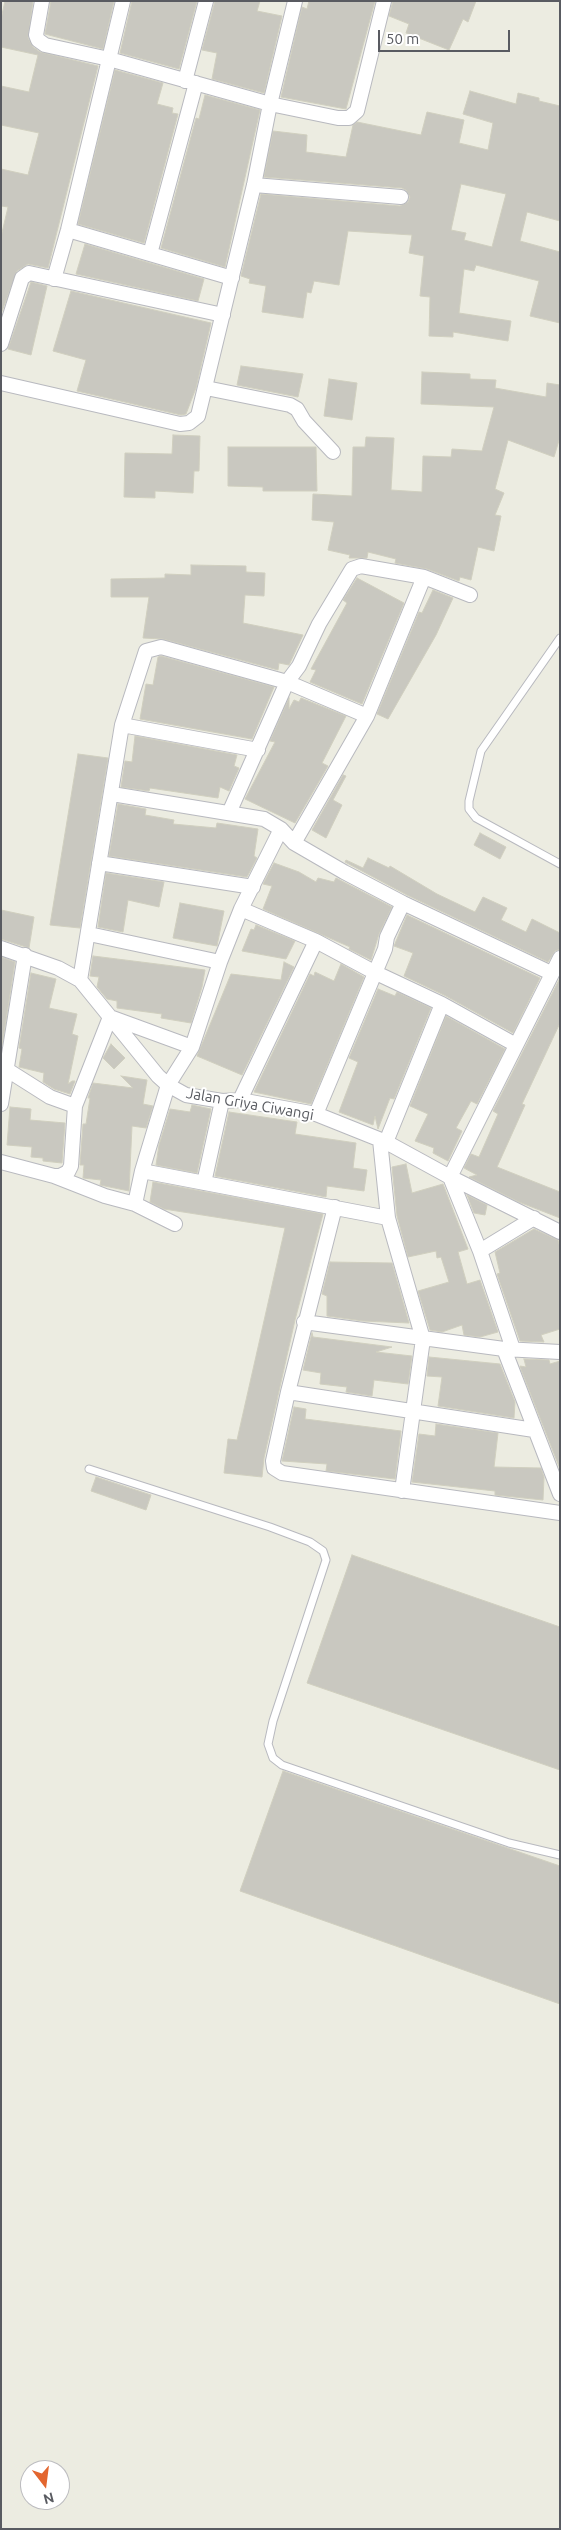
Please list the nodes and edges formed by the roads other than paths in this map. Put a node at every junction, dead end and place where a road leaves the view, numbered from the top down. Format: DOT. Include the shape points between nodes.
graph roads {
  1 [pos="42,1"];
  2 [pos="123,1"];
  3 [pos="206,1"];
  4 [pos="295,1"];
  5 [pos="384,1"];
  6 [pos="110,59"];
  7 [pos="191,82"];
  8 [pos="270,104"];
  9 [pos="254,185"];
  10 [pos="401,196"];
  11 [pos="68,230"];
  12 [pos="150,254"];
  13 [pos="54,278"];
  14 [pos="232,278"];
  15 [pos="223,315"];
  16 [pos="1,344"];
  17 [pos="1,383"];
  18 [pos="206,388"];
  19 [pos="333,452"];
  20 [pos="424,577"];
  21 [pos="470,595"];
  22 [pos="560,638"];
  23 [pos="287,682"];
  24 [pos="367,716"];
  25 [pos="122,725"];
  26 [pos="258,750"];
  27 [pos="112,794"];
  28 [pos="229,813"];
  29 [pos="281,829"];
  30 [pos="294,843"];
  31 [pos="99,863"];
  32 [pos="560,864"];
  33 [pos="253,887"];
  34 [pos="403,903"];
  35 [pos="241,909"];
  36 [pos="89,934"];
  37 [pos="316,941"];
  38 [pos="1,948"];
  39 [pos="25,955"];
  40 [pos="560,958"];
  41 [pos="220,962"];
  42 [pos="374,972"];
  43 [pos="551,973"];
  44 [pos="80,980"];
  45 [pos="442,1004"];
  46 [pos="110,1017"];
  47 [pos="516,1045"];
  48 [pos="192,1047"];
  49 [pos="4,1068"];
  50 [pos="168,1085"];
  51 [pos="240,1100"];
  52 [pos="222,1101"];
  53 [pos="1,1104"];
  54 [pos="75,1106"];
  55 [pos="316,1114"];
  56 [pos="383,1141"];
  57 [pos="1,1162"];
  58 [pos="142,1171"];
  59 [pos="54,1176"];
  60 [pos="450,1177"];
  61 [pos="204,1183"];
  62 [pos="135,1204"];
  63 [pos="335,1207"];
  64 [pos="388,1218"];
  65 [pos="534,1218"];
  66 [pos="175,1224"];
  67 [pos="560,1232"];
  68 [pos="480,1251"];
  69 [pos="304,1322"];
  70 [pos="423,1339"];
  71 [pos="508,1349"];
  72 [pos="560,1352"];
  73 [pos="288,1392"];
  74 [pos="412,1411"];
  75 [pos="534,1430"];
  76 [pos="89,1469"];
  77 [pos="402,1491"];
  78 [pos="560,1494"];
  79 [pos="560,1513"];
  80 [pos="560,1855"];
  1 -- 6 [label="street" via="36,28 41,43"];
  2 -- 6 [label="street"];
  3 -- 7 [label="street"];
  4 -- 8 [label="street"];
  5 -- 8 [label="street" via="357,111 349,118 338,118"];
  6 -- 7 [label="street"];
  6 -- 11 [label="street"];
  7 -- 8 [label="street"];
  7 -- 12 [label="street"];
  8 -- 9 [label="street"];
  9 -- 10 [label="street"];
  9 -- 14 [label="street"];
  11 -- 12 [label="street"];
  11 -- 13 [label="street"];
  12 -- 14 [label="street"];
  13 -- 15 [label="street"];
  13 -- 16 [label="street" via="29,273 22,278"];
  14 -- 15 [label="street"];
  15 -- 18 [label="street"];
  17 -- 18 [label="street" via="180,424 189,424 198,416"];
  18 -- 19 [label="street" via="290,405"];
  20 -- 21 [label="street"];
  20 -- 23 [label="street" via="361,566 352,569"];
  20 -- 24 [label="street"];
  22 -- 32 [label="lane" via="481,751 469,810 476,818"];
  23 -- 24 [label="street"];
  23 -- 25 [label="street" via="161,646 153,647 143,656"];
  23 -- 26 [label="street"];
  24 -- 30 [label="street"];
  25 -- 26 [label="street"];
  25 -- 27 [label="street"];
  26 -- 28 [label="street"];
  27 -- 28 [label="street"];
  27 -- 31 [label="street"];
  28 -- 29 [label="street" via="264,819"];
  29 -- 30 [label="street"];
  29 -- 33 [label="street"];
  30 -- 34 [label="street"];
  31 -- 33 [label="street"];
  31 -- 36 [label="street"];
  33 -- 35 [label="street"];
  34 -- 42 [label="street"];
  34 -- 43 [label="street"];
  35 -- 37 [label="street"];
  35 -- 41 [label="street"];
  36 -- 41 [label="street"];
  36 -- 44 [label="street"];
  37 -- 42 [label="street"];
  37 -- 51 [label="street"];
  38 -- 39 [label="street, Jalan Griya Ciwangi"];
  39 -- 44 [label="street, Jalan Griya Ciwangi"];
  39 -- 49 [label="street"];
  40 -- 43 [label="street"];
  41 -- 48 [label="street"];
  42 -- 45 [label="street"];
  42 -- 55 [label="street"];
  43 -- 47 [label="street"];
  44 -- 46 [label="street, Jalan Griya Ciwangi"];
  45 -- 47 [label="street"];
  45 -- 56 [label="street"];
  46 -- 48 [label="street"];
  46 -- 50 [label="street, Jalan Griya Ciwangi"];
  46 -- 54 [label="street"];
  47 -- 60 [label="street"];
  48 -- 50 [label="street"];
  49 -- 53 [label="street"];
  49 -- 54 [label="street" via="50,1097"];
  50 -- 52 [label="street, Jalan Griya Ciwangi" via="186,1095"];
  50 -- 58 [label="street"];
  51 -- 52 [label="street, Jalan Griya Ciwangi"];
  51 -- 55 [label="street, Jalan Griya Ciwangi"];
  52 -- 61 [label="street"];
  54 -- 59 [label="street" via="71,1166 65,1174"];
  55 -- 56 [label="street, Jalan Griya Ciwangi"];
  56 -- 60 [label="street, Jalan Griya Ciwangi"];
  56 -- 64 [label="street"];
  57 -- 59 [label="street"];
  58 -- 61 [label="street"];
  58 -- 62 [label="street"];
  59 -- 62 [label="street"];
  60 -- 65 [label="street, Jalan Griya Ciwangi"];
  60 -- 68 [label="street"];
  61 -- 63 [label="street"];
  62 -- 66 [label="street"];
  63 -- 64 [label="street"];
  63 -- 69 [label="street"];
  64 -- 70 [label="street"];
  65 -- 67 [label="street, Jalan Griya Ciwangi"];
  65 -- 68 [label="street"];
  68 -- 71 [label="street"];
  69 -- 70 [label="street"];
  69 -- 73 [label="street"];
  70 -- 71 [label="street"];
  70 -- 74 [label="street"];
  71 -- 72 [label="street"];
  71 -- 75 [label="street"];
  73 -- 74 [label="street"];
  73 -- 77 [label="street" via="273,1461 276,1471"];
  74 -- 75 [label="street"];
  74 -- 77 [label="street"];
  75 -- 78 [label="street"];
  76 -- 80 [label="lane" via="270,1527 310,1542 323,1551 326,1560 273,1721 268,1744 273,1758 282,1765 509,1843"];
  77 -- 79 [label="street"];
}
